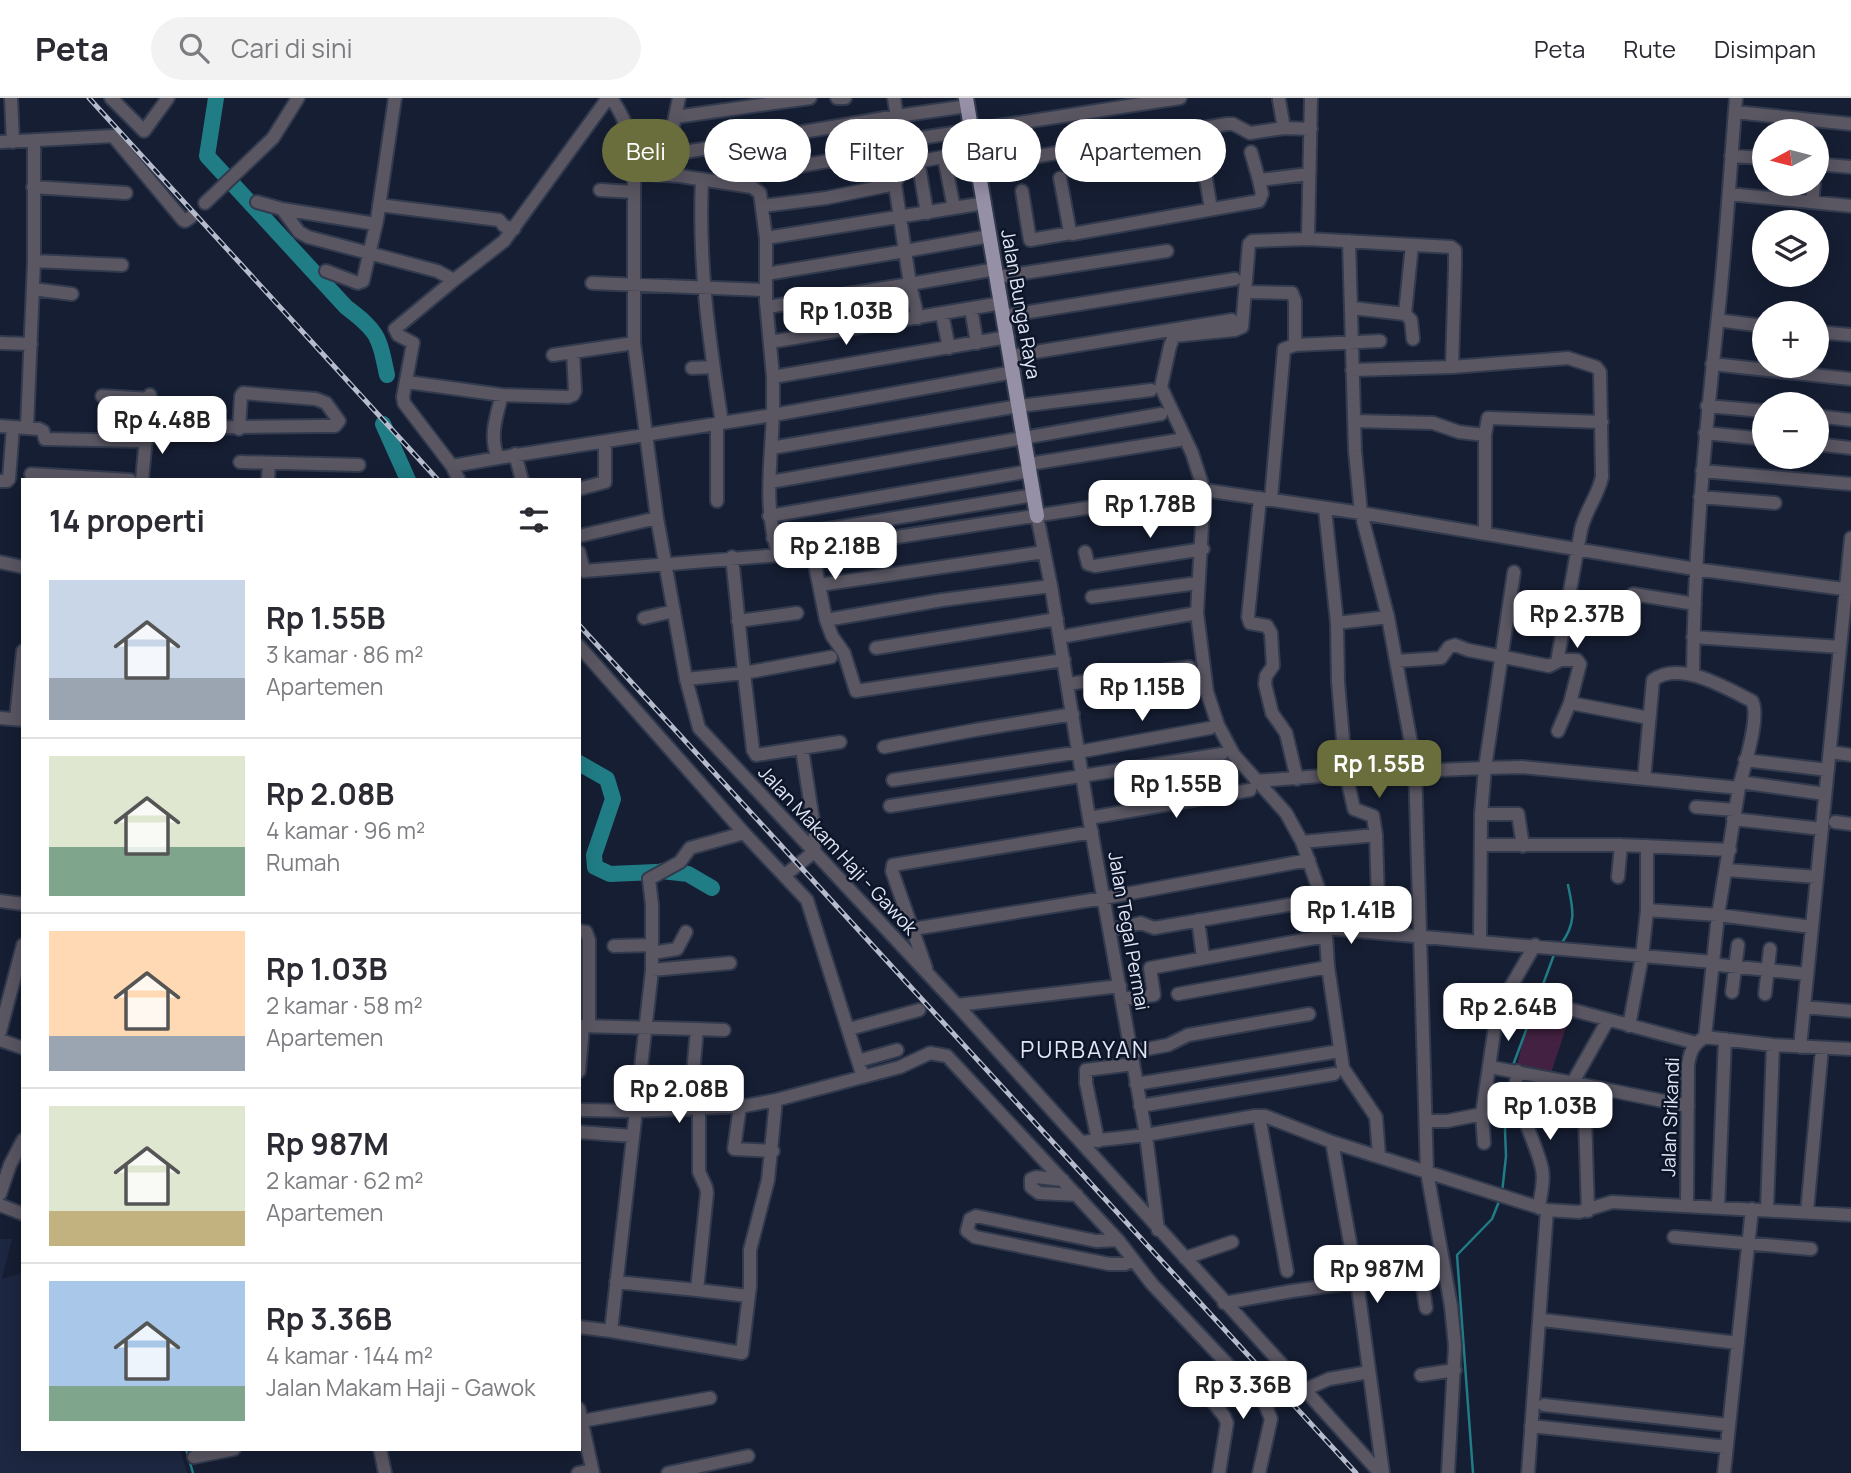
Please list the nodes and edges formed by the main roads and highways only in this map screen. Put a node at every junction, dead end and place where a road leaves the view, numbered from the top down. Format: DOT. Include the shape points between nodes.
graph roads {
  1 [pos="967,102"];
  2 [pos="1037,516"];
  1 -- 2 [label="main road, Jalan Bunga Raya"];
}
